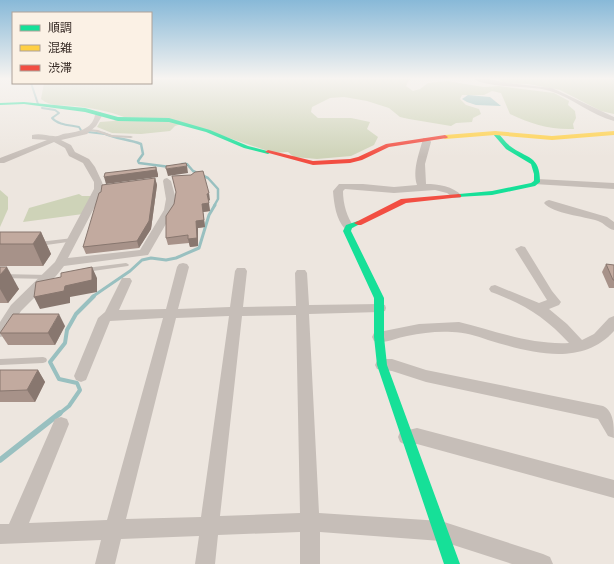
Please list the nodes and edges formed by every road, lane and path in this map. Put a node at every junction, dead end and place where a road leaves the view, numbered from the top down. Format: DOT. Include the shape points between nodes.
graph roads {
  1 [pos="36,104"];
  2 [pos="582,104"];
  3 [pos="100,114"];
  4 [pos="614,119"];
  5 [pos="90,130"];
  6 [pos="495,133"];
  7 [pos="614,133"];
  8 [pos="35,137"];
  9 [pos="131,137"];
  10 [pos="54,140"];
  11 [pos="426,140"];
  12 [pos="1,161"];
  13 [pos="167,181"];
  14 [pos="537,182"];
  15 [pos="422,186"];
  16 [pos="614,186"];
  17 [pos="457,196"];
  18 [pos="549,203"];
  19 [pos="349,227"];
  20 [pos="614,227"];
  21 [pos="73,240"];
  22 [pos="30,246"];
  23 [pos="521,249"];
  24 [pos="126,265"];
  25 [pos="183,267"];
  26 [pos="82,270"];
  27 [pos="55,271"];
  28 [pos="241,271"];
  29 [pos="301,273"];
  30 [pos="0,276"];
  31 [pos="126,282"];
  32 [pos="495,289"];
  33 [pos="380,308"];
  34 [pos="538,308"];
  35 [pos="302,310"];
  36 [pos="236,312"];
  37 [pos="171,313"];
  38 [pos="110,315"];
  39 [pos="614,321"];
  40 [pos="0,332"];
  41 [pos="379,337"];
  42 [pos="580,347"];
  43 [pos="44,360"];
  44 [pos="0,362"];
  45 [pos="382,364"];
  46 [pos="81,376"];
  47 [pos="61,424"];
  48 [pos="614,431"];
  49 [pos="406,437"];
  50 [pos="614,489"];
  51 [pos="310,522"];
  52 [pos="209,526"];
  53 [pos="114,529"];
  54 [pos="441,531"];
  55 [pos="7,534"];
  56 [pos="105,564"];
  57 [pos="205,564"];
  58 [pos="310,564"];
  59 [pos="452,564"];
  60 [pos="542,564"];
  1 -- 3 [label="street"];
  2 -- 4 [label="street"];
  3 -- 5 [label="street"];
  3 -- 11 [label="street" via="118,119 174,121 246,148 313,163 360,159 388,145"];
  5 -- 9 [label="lane" via="111,136"];
  5 -- 10 [label="street"];
  6 -- 7 [label="street" via="552,138"];
  6 -- 11 [label="street"];
  6 -- 14 [label="street" via="509,149 536,165"];
  8 -- 10 [label="street"];
  10 -- 12 [label="street"];
  10 -- 21 [label="street" via="86,161 103,189"];
  11 -- 15 [label="street" via="420,178"];
  13 -- 27 [label="street" via="171,199 169,210 144,253"];
  14 -- 16 [label="street"];
  14 -- 17 [label="street" via="492,193"];
  15 -- 17 [label="street" via="442,189"];
  15 -- 19 [label="street" via="394,190 342,186 338,191 338,197 341,212"];
  17 -- 19 [label="street" via="404,201"];
  18 -- 20 [label="street" via="603,218"];
  19 -- 33 [label="street" via="347,231 350,239 379,298"];
  21 -- 22 [label="lane"];
  21 -- 27 [label="street"];
  23 -- 34 [label="street" via="555,302"];
  24 -- 26 [label="lane"];
  25 -- 37 [label="street"];
  27 -- 30 [label="lane"];
  27 -- 40 [label="street" via="16,308"];
  28 -- 36 [label="street"];
  29 -- 35 [label="street"];
  31 -- 38 [label="street"];
  32 -- 34 [label="street"];
  33 -- 35 [label="street"];
  33 -- 41 [label="street"];
  34 -- 42 [label="street"];
  35 -- 36 [label="street"];
  35 -- 51 [label="street"];
  36 -- 37 [label="street"];
  36 -- 52 [label="street"];
  37 -- 38 [label="street"];
  37 -- 53 [label="street"];
  38 -- 46 [label="street" via="105,318"];
  39 -- 42 [label="street" via="603,334"];
  41 -- 42 [label="street" via="447,326 543,347 566,350"];
  41 -- 45 [label="street"];
  43 -- 44 [label="lane"];
  45 -- 48 [label="street" via="426,376 603,413"];
  45 -- 49 [label="street"];
  47 -- 55 [label="street"];
  49 -- 50 [label="street" via="417,436"];
  49 -- 54 [label="street"];
  51 -- 52 [label="street"];
  51 -- 54 [label="street"];
  51 -- 58 [label="street"];
  52 -- 53 [label="street"];
  52 -- 57 [label="street"];
  53 -- 55 [label="street"];
  53 -- 56 [label="street"];
  54 -- 59 [label="street"];
  54 -- 60 [label="street"];
}
